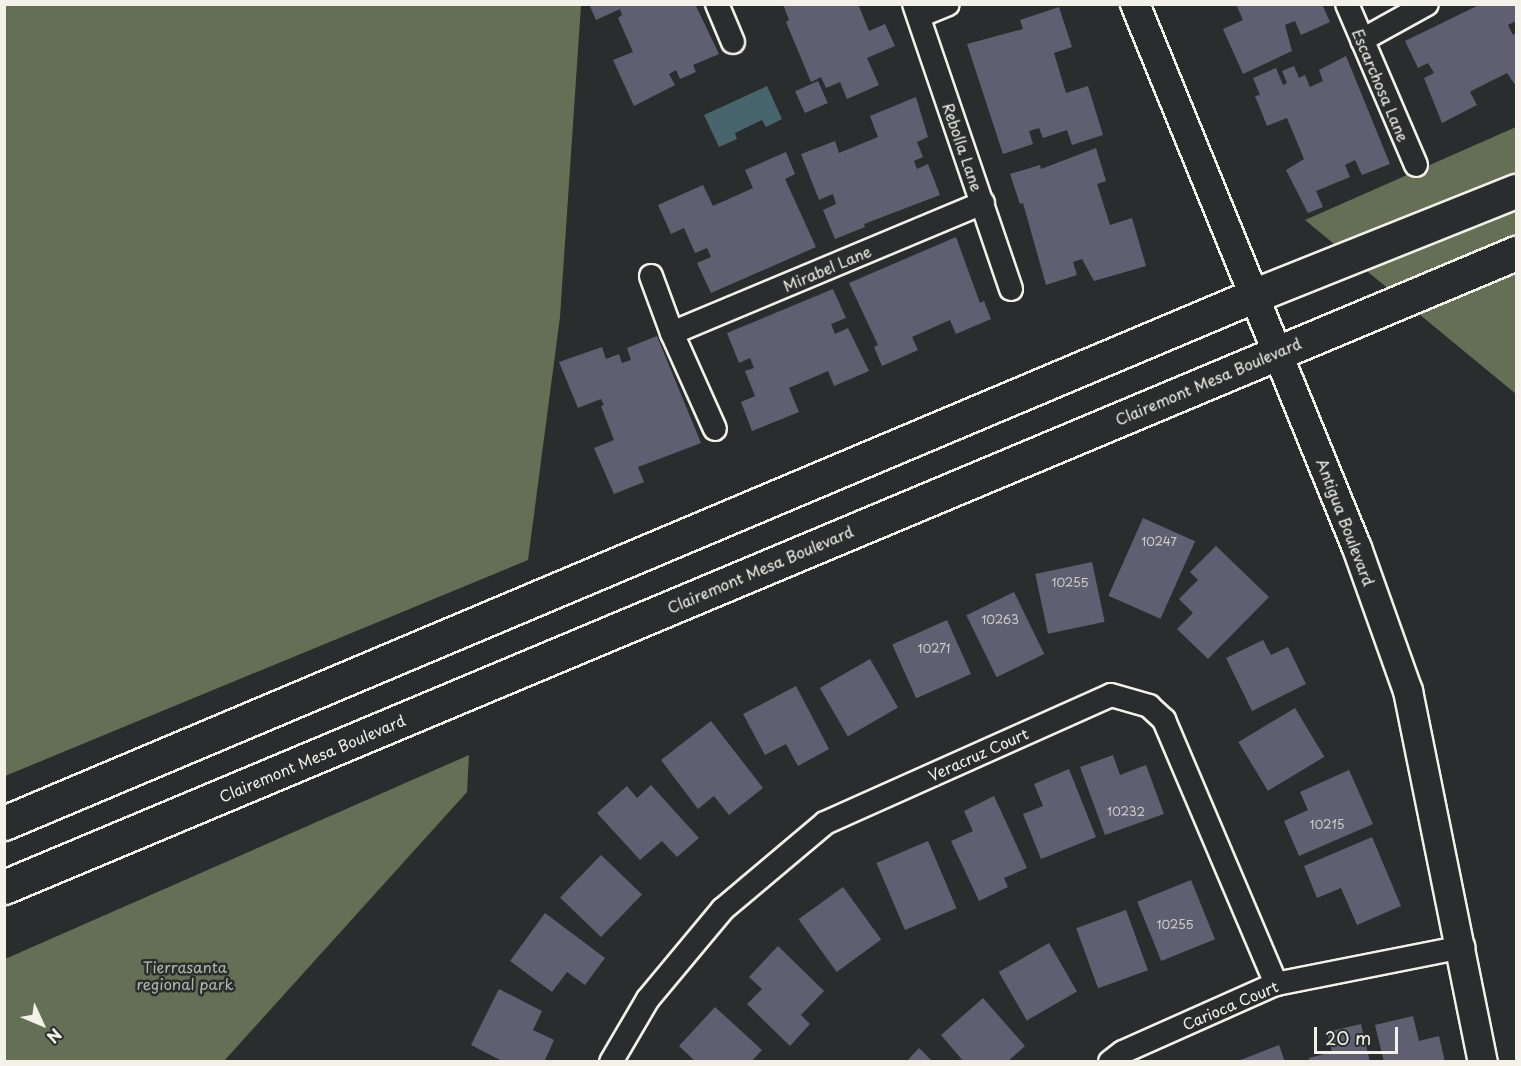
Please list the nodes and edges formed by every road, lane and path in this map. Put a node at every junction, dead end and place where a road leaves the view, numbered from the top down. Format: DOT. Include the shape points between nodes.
graph roads {
  1 [pos="717,4"];
  2 [pos="948,4"];
  3 [pos="1135,4"];
  4 [pos="1347,4"];
  5 [pos="1427,4"];
  6 [pos="916,10"];
  7 [pos="1362,40"];
  8 [pos="733,42"];
  9 [pos="1416,165"];
  10 [pos="1516,191"];
  11 [pos="983,203"];
  12 [pos="1516,253"];
  13 [pos="651,276"];
  14 [pos="1011,290"];
  15 [pos="1253,296"];
  16 [pos="672,333"];
  17 [pos="1277,352"];
  18 [pos="715,429"];
  19 [pos="4,823"];
  20 [pos="4,887"];
  21 [pos="1463,946"];
  22 [pos="1276,984"];
  23 [pos="611,1062"];
  24 [pos="1110,1062"];
  25 [pos="1483,1062"];
  1 -- 8 [label="street"];
  2 -- 6 [label="street"];
  3 -- 15 [label="street, Antigua Boulevard"];
  4 -- 7 [label="street, Escarchosa Lane"];
  5 -- 7 [label="street"];
  6 -- 11 [label="street, Rebolla Lane"];
  7 -- 9 [label="street, Escarchosa Lane"];
  10 -- 15 [label="main road"];
  11 -- 14 [label="street, Rebolla Lane"];
  11 -- 16 [label="street, Mirabel Lane"];
  12 -- 17 [label="main road, Clairemont Mesa Boulevard"];
  13 -- 16 [label="street"];
  15 -- 17 [label="street, Antigua Boulevard"];
  15 -- 19 [label="main road"];
  16 -- 18 [label="street"];
  17 -- 20 [label="main road, Clairemont Mesa Boulevard"];
  17 -- 21 [label="street, Antigua Boulevard" via="1358,548 1408,691"];
  21 -- 22 [label="street, Carioca Court"];
  21 -- 25 [label="street, Antigua Boulevard"];
  22 -- 23 [label="street, Veracruz Court" via="1164,720 1149,706 1112,695 825,823 723,909 648,999"];
  22 -- 24 [label="street, Carioca Court" via="1123,1052"];
}
